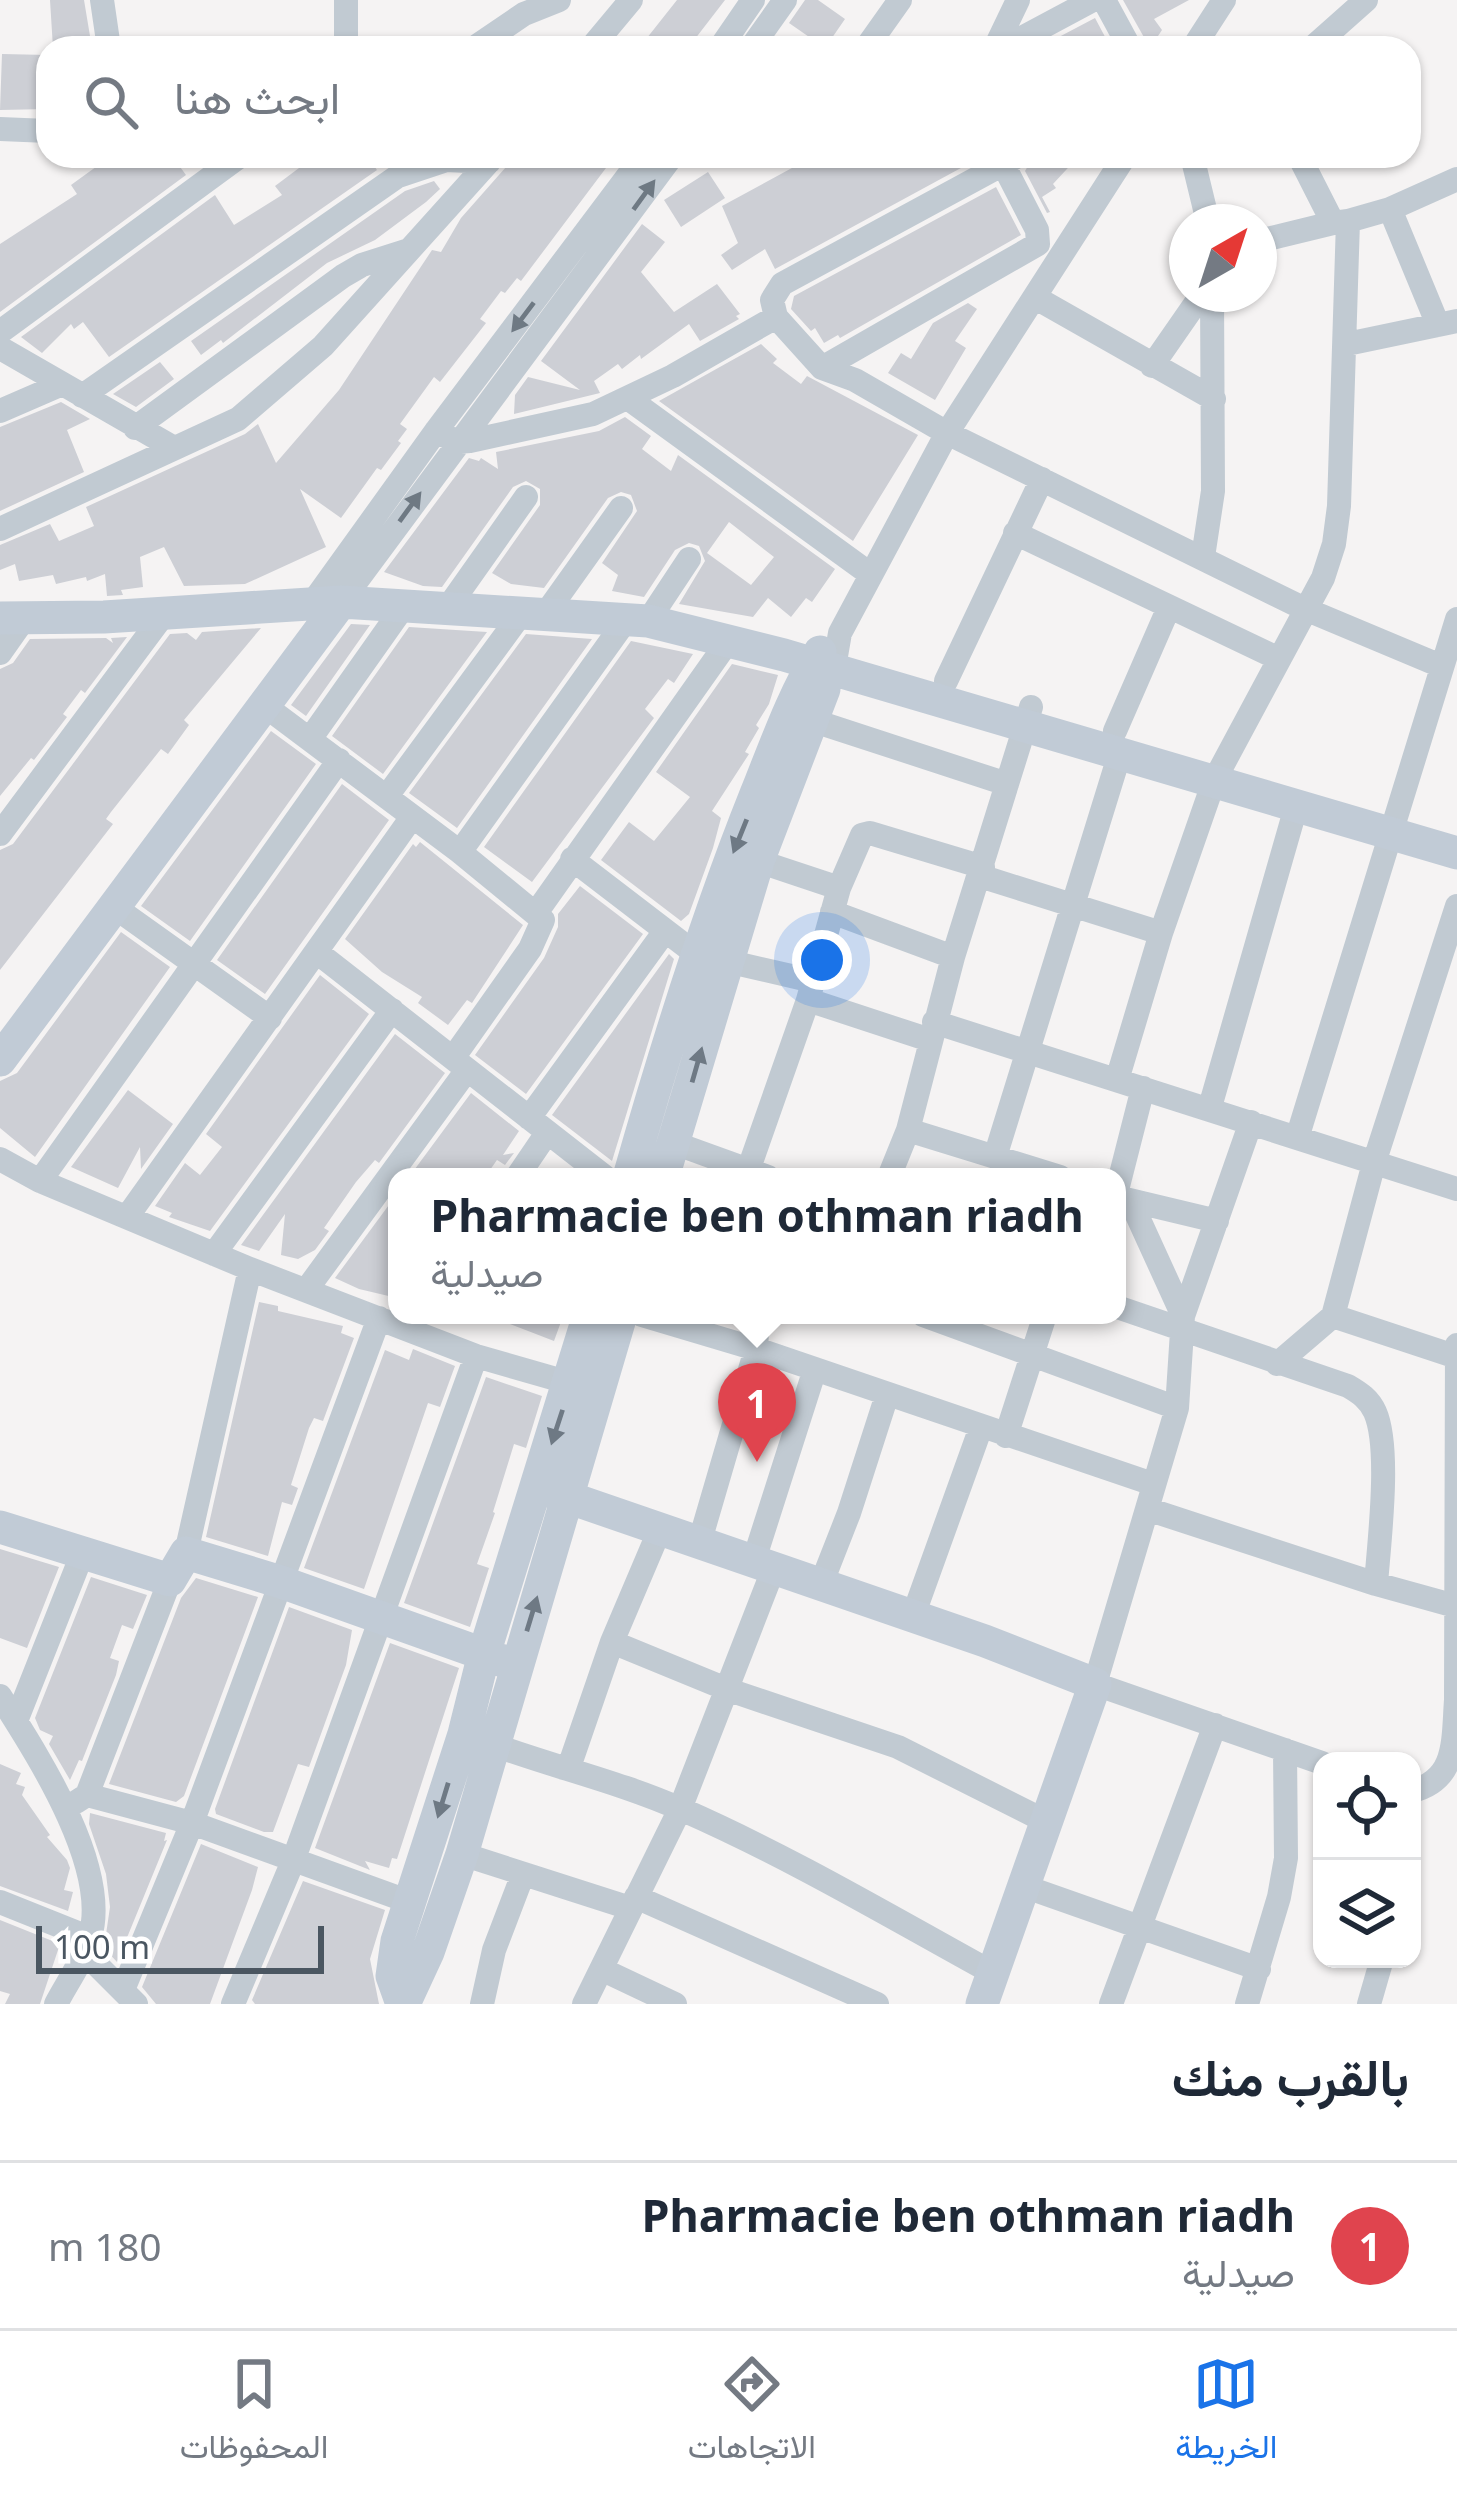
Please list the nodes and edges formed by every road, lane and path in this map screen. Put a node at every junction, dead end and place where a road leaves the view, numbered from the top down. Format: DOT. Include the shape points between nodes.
graph roads {
  1 [pos="102,0"];
  2 [pos="346,0"];
  3 [pos="559,0"];
  4 [pos="631,0"];
  5 [pos="754,0"];
  6 [pos="785,0"];
  7 [pos="899,0"];
  8 [pos="1018,0"];
  9 [pos="1093,0"];
  10 [pos="1104,0"];
  11 [pos="1224,0"];
  12 [pos="1366,0"];
  13 [pos="523,7"];
  14 [pos="107,36"];
  15 [pos="346,36"];
  16 [pos="488,36"];
  17 [pos="601,36"];
  18 [pos="728,36"];
  19 [pos="760,36"];
  20 [pos="874,36"];
  21 [pos="1004,36"];
  22 [pos="1022,36"];
  23 [pos="1124,36"];
  24 [pos="1201,36"];
  25 [pos="1326,36"];
  26 [pos="0,130"];
  27 [pos="36,131"];
  28 [pos="224,168"];
  29 [pos="424,168"];
  30 [pos="484,168"];
  31 [pos="636,168"];
  32 [pos="662,168"];
  33 [pos="996,168"];
  34 [pos="1014,168"];
  35 [pos="1117,168"];
  36 [pos="1195,168"];
  37 [pos="1306,168"];
  38 [pos="1457,179"];
  39 [pos="1204,204"];
  40 [pos="1390,209"];
  41 [pos="1340,222"];
  42 [pos="1277,237"];
  43 [pos="406,251"];
  44 [pos="564,283"];
  45 [pos="1036,298"];
  46 [pos="1190,312"];
  47 [pos="1212,312"];
  48 [pos="776,317"];
  49 [pos="1448,323"];
  50 [pos="0,332"];
  51 [pos="1347,344"];
  52 [pos="0,347"];
  53 [pos="1152,366"];
  54 [pos="822,368"];
  55 [pos="71,390"];
  56 [pos="629,399"];
  57 [pos="1214,399"];
  58 [pos="0,410"];
  59 [pos="135,428"];
  60 [pos="947,433"];
  61 [pos="446,436"];
  62 [pos="174,448"];
  63 [pos="1042,479"];
  64 [pos="526,497"];
  65 [pos="621,508"];
  66 [pos="0,529"];
  67 [pos="1015,533"];
  68 [pos="1203,557"];
  69 [pos="689,559"];
  70 [pos="871,574"];
  71 [pos="327,602"];
  72 [pos="404,606"];
  73 [pos="448,607"];
  74 [pos="1169,607"];
  75 [pos="1305,609"];
  76 [pos="164,614"];
  77 [pos="532,615"];
  78 [pos="12,618"];
  79 [pos="1457,620"];
  80 [pos="637,621"];
  81 [pos="729,640"];
  82 [pos="0,652"];
  83 [pos="820,655"];
  84 [pos="1277,658"];
  85 [pos="1441,665"];
  86 [pos="946,681"];
  87 [pos="265,706"];
  88 [pos="1029,716"];
  89 [pos="812,720"];
  90 [pos="310,739"];
  91 [pos="1117,742"];
  92 [pos="339,760"];
  93 [pos="1219,771"];
  94 [pos="1007,784"];
  95 [pos="387,796"];
  96 [pos="1296,807"];
  97 [pos="412,817"];
  98 [pos="1392,824"];
  99 [pos="1457,832"];
  100 [pos="0,834"];
  101 [pos="460,852"];
  102 [pos="1457,853"];
  103 [pos="572,859"];
  104 [pos="758,861"];
  105 [pos="981,872"];
  106 [pos="836,900"];
  107 [pos="1070,904"];
  108 [pos="113,906"];
  109 [pos="1457,906"];
  110 [pos="536,913"];
  111 [pos="665,932"];
  112 [pos="1161,932"];
  113 [pos="318,952"];
  114 [pos="712,957"];
  115 [pos="953,957"];
  116 [pos="194,966"];
  117 [pos="810,990"];
  118 [pos="392,1010"];
  119 [pos="270,1018"];
  120 [pos="0,1024"];
  121 [pos="932,1031"];
  122 [pos="1026,1054"];
  123 [pos="0,1060"];
  124 [pos="460,1064"];
  125 [pos="1117,1080"];
  126 [pos="1143,1088"];
  127 [pos="1210,1107"];
  128 [pos="1250,1122"];
  129 [pos="538,1125"];
  130 [pos="908,1130"];
  131 [pos="1298,1136"];
  132 [pos="674,1143"];
  133 [pos="995,1157"];
  134 [pos="0,1159"];
  135 [pos="1374,1163"];
  136 [pos="389,1168"];
  137 [pos="521,1168"];
  138 [pos="593,1168"];
  139 [pos="632,1168"];
  140 [pos="666,1168"];
  141 [pos="742,1168"];
  142 [pos="760,1168"];
  143 [pos="893,1168"];
  144 [pos="1031,1168"];
  145 [pos="1126,1168"];
  146 [pos="388,1170"];
  147 [pos="40,1181"];
  148 [pos="1457,1189"];
  149 [pos="1126,1196"];
  150 [pos="1126,1203"];
  151 [pos="127,1217"];
  152 [pos="1217,1221"];
  153 [pos="214,1254"];
  154 [pos="250,1269"];
  155 [pos="307,1289"];
  156 [pos="1126,1309"];
  157 [pos="1333,1316"];
  158 [pos="379,1318"];
  159 [pos="388,1319"];
  160 [pos="421,1324"];
  161 [pos="589,1324"];
  162 [pos="616,1324"];
  163 [pos="672,1324"];
  164 [pos="757,1324"];
  165 [pos="948,1324"];
  166 [pos="1042,1324"];
  167 [pos="1183,1324"];
  168 [pos="756,1349"];
  169 [pos="1456,1353"];
  170 [pos="1033,1354"];
  171 [pos="476,1356"];
  172 [pos="1277,1364"];
  173 [pos="815,1369"];
  174 [pos="584,1387"];
  175 [pos="887,1395"];
  176 [pos="1177,1408"];
  177 [pos="981,1427"];
  178 [pos="1006,1436"];
  179 [pos="552,1491"];
  180 [pos="1150,1497"];
  181 [pos="0,1527"];
  182 [pos="660,1529"];
  183 [pos="699,1544"];
  184 [pos="83,1552"];
  185 [pos="178,1566"];
  186 [pos="763,1566"];
  187 [pos="281,1582"];
  188 [pos="1376,1584"];
  189 [pos="820,1587"];
  190 [pos="1456,1606"];
  191 [pos="913,1616"];
  192 [pos="379,1619"];
  193 [pos="612,1642"];
  194 [pos="500,1660"];
  195 [pos="1095,1684"];
  196 [pos="729,1690"];
  197 [pos="0,1696"];
  198 [pos="16,1721"];
  199 [pos="1215,1725"];
  200 [pos="479,1740"];
  201 [pos="1285,1750"];
  202 [pos="1313,1760"];
  203 [pos="569,1766"];
  204 [pos="1451,1774"];
  205 [pos="1421,1789"];
  206 [pos="77,1802"];
  207 [pos="680,1809"];
  208 [pos="1047,1822"];
  209 [pos="193,1823"];
  210 [pos="462,1854"];
  211 [pos="293,1861"];
  212 [pos="523,1874"];
  213 [pos="1026,1887"];
  214 [pos="0,1902"];
  215 [pos="410,1902"];
  216 [pos="633,1903"];
  217 [pos="1139,1928"];
  218 [pos="86,1944"];
  219 [pos="1379,1968"];
  220 [pos="1258,1969"];
  221 [pos="603,1970"];
  222 [pos="987,1989"];
  223 [pos="129,1997"];
  224 [pos="56,2004"];
  225 [pos="233,2004"];
  226 [pos="403,2004"];
  227 [pos="482,2004"];
  228 [pos="584,2004"];
  229 [pos="675,2004"];
  230 [pos="877,2004"];
  231 [pos="1111,2004"];
  232 [pos="1246,2004"];
  233 [pos="1369,2004"];
  1 -- 14 [label="street"];
  2 -- 15 [label="street"];
  3 -- 13 [label="street"];
  4 -- 17 [label="street"];
  5 -- 18 [label="street"];
  6 -- 19 [label="street"];
  7 -- 20 [label="street"];
  8 -- 21 [label="street"];
  9 -- 22 [label="street"];
  10 -- 23 [label="street"];
  11 -- 24 [label="street"];
  12 -- 25 [label="street"];
  13 -- 16 [label="street"];
  26 -- 27 [label="street"];
  28 -- 50 [label="street"];
  29 -- 55 [label="street" via="386,182"];
  30 -- 43 [label="street"];
  31 -- 44 [label="street"];
  44 -- 32 [label="street, one-way"];
  33 -- 48 [label="street" via="782,284 772,300"];
  34 -- 54 [label="street" via="1038,244"];
  35 -- 45 [label="street"];
  36 -- 39 [label="street"];
  37 -- 41 [label="street"];
  38 -- 40 [label="street"];
  40 -- 41 [label="street"];
  40 -- 49 [label="street"];
  41 -- 42 [label="street"];
  41 -- 51 [label="street"];
  43 -- 59 [label="street" via="343,276"];
  43 -- 62 [label="street" via="284,383 238,419"];
  44 -- 61 [label="street"];
  45 -- 53 [label="street"];
  45 -- 60 [label="street"];
  46 -- 53 [label="street"];
  47 -- 57 [label="street"];
  48 -- 54 [label="street"];
  48 -- 56 [label="street"];
  49 -- 51 [label="street"];
  51 -- 75 [label="street" via="1334,544"];
  52 -- 55 [label="street"];
  53 -- 57 [label="street"];
  54 -- 60 [label="street"];
  55 -- 58 [label="street"];
  55 -- 59 [label="street"];
  56 -- 61 [label="street" via="563,422"];
  56 -- 70 [label="street"];
  57 -- 68 [label="street"];
  59 -- 62 [label="street"];
  60 -- 63 [label="street"];
  60 -- 70 [label="street"];
  61 -- 71 [label="street"];
  62 -- 66 [label="street"];
  63 -- 67 [label="street"];
  63 -- 68 [label="street"];
  64 -- 73 [label="street"];
  65 -- 77 [label="street"];
  67 -- 74 [label="street"];
  67 -- 86 [label="street"];
  68 -- 75 [label="street"];
  69 -- 80 [label="street"];
  70 -- 83 [label="street"];
  71 -- 72 [label="street"];
  71 -- 76 [label="street"];
  71 -- 87 [label="street"];
  71 -- 120 [label="street"];
  72 -- 73 [label="street"];
  72 -- 90 [label="street"];
  73 -- 77 [label="street"];
  74 -- 84 [label="street"];
  74 -- 91 [label="street"];
  75 -- 84 [label="street"];
  75 -- 85 [label="street"];
  76 -- 78 [label="street"];
  76 -- 100 [label="street"];
  77 -- 80 [label="street"];
  77 -- 95 [label="street"];
  78 -- 82 [label="street"];
  79 -- 85 [label="street"];
  80 -- 81 [label="street"];
  80 -- 101 [label="street"];
  81 -- 83 [label="street"];
  81 -- 103 [label="street"];
  83 -- 86 [label="street"];
  83 -- 88 [label="street"];
  83 -- 89 [label="street"];
  83 -- 114 [label="street, one-way" via="752,805"];
  84 -- 93 [label="street"];
  85 -- 98 [label="street"];
  86 -- 88 [label="street"];
  87 -- 90 [label="street"];
  87 -- 108 [label="street"];
  88 -- 91 [label="street"];
  88 -- 94 [label="street"];
  89 -- 94 [label="street"];
  89 -- 104 [label="street"];
  90 -- 92 [label="street"];
  91 -- 93 [label="street"];
  91 -- 107 [label="street"];
  92 -- 95 [label="street"];
  92 -- 116 [label="street"];
  93 -- 96 [label="street"];
  93 -- 98 [label="street"];
  93 -- 112 [label="street"];
  94 -- 105 [label="street"];
  95 -- 97 [label="street"];
  96 -- 98 [label="street"];
  96 -- 127 [label="street"];
  97 -- 101 [label="street"];
  97 -- 113 [label="street"];
  98 -- 99 [label="street"];
  98 -- 102 [label="street"];
  98 -- 131 [label="street"];
  101 -- 110 [label="street"];
  103 -- 110 [label="street"];
  103 -- 111 [label="street"];
  104 -- 106 [label="street"];
  104 -- 114 [label="street"];
  105 -- 106 [label="street" via="866,833"];
  105 -- 107 [label="street"];
  105 -- 115 [label="street"];
  106 -- 115 [label="street"];
  106 -- 117 [label="street"];
  107 -- 112 [label="street"];
  107 -- 122 [label="street"];
  108 -- 116 [label="street"];
  108 -- 123 [label="street"];
  109 -- 135 [label="street"];
  110 -- 124 [label="street" via="540,931"];
  111 -- 114 [label="street"];
  111 -- 129 [label="street"];
  112 -- 125 [label="street"];
  113 -- 118 [label="street"];
  113 -- 119 [label="street"];
  114 -- 117 [label="street"];
  132 -- 114 [label="street, one-way"];
  114 -- 139 [label="street"];
  115 -- 121 [label="street"];
  116 -- 119 [label="street"];
  116 -- 147 [label="street"];
  117 -- 121 [label="street"];
  117 -- 142 [label="street"];
  118 -- 124 [label="street"];
  118 -- 153 [label="street"];
  119 -- 151 [label="street"];
  121 -- 122 [label="street"];
  121 -- 130 [label="street"];
  122 -- 125 [label="street"];
  122 -- 133 [label="street"];
  124 -- 129 [label="street"];
  124 -- 136 [label="street"];
  125 -- 126 [label="street"];
  126 -- 127 [label="street"];
  126 -- 145 [label="street"];
  127 -- 128 [label="street"];
  128 -- 131 [label="street"];
  128 -- 152 [label="street"];
  129 -- 137 [label="street"];
  129 -- 138 [label="street"];
  130 -- 133 [label="street"];
  130 -- 143 [label="street"];
  131 -- 135 [label="street"];
  132 -- 140 [label="street"];
  132 -- 141 [label="street"];
  133 -- 144 [label="street"];
  134 -- 147 [label="street"];
  135 -- 148 [label="street"];
  135 -- 157 [label="street"];
  146 -- 155 [label="street"];
  147 -- 151 [label="street"];
  149 -- 152 [label="street"];
  150 -- 167 [label="street"];
  151 -- 153 [label="street"];
  152 -- 167 [label="street"];
  153 -- 154 [label="street"];
  154 -- 155 [label="street"];
  154 -- 185 [label="street"];
  155 -- 158 [label="street"];
  156 -- 167 [label="street"];
  157 -- 169 [label="street"];
  157 -- 172 [label="street"];
  158 -- 159 [label="street"];
  158 -- 187 [label="street"];
  160 -- 171 [label="street"];
  161 -- 174 [label="street"];
  162 -- 174 [label="street"];
  163 -- 168 [label="street"];
  164 -- 168 [label="street"];
  165 -- 170 [label="street"];
  166 -- 170 [label="street"];
  167 -- 172 [label="street"];
  167 -- 176 [label="street"];
  168 -- 173 [label="street"];
  168 -- 183 [label="street"];
  169 -- 190 [label="street"];
  170 -- 176 [label="street"];
  170 -- 178 [label="street"];
  171 -- 174 [label="street"];
  171 -- 192 [label="street"];
  172 -- 188 [label="street" via="1348,1386 1376,1414"];
  173 -- 175 [label="street"];
  173 -- 186 [label="street" via="763,1523"];
  174 -- 179 [label="street"];
  175 -- 177 [label="street"];
  175 -- 189 [label="street"];
  176 -- 180 [label="street"];
  177 -- 178 [label="street"];
  177 -- 191 [label="street"];
  178 -- 180 [label="street"];
  179 -- 182 [label="street"];
  179 -- 194 [label="street"];
  180 -- 188 [label="street"];
  180 -- 195 [label="street"];
  181 -- 184 [label="street"];
  182 -- 183 [label="street"];
  182 -- 193 [label="street"];
  183 -- 186 [label="street"];
  184 -- 185 [label="street"];
  184 -- 198 [label="street"];
  185 -- 187 [label="street"];
  185 -- 206 [label="street"];
  186 -- 189 [label="street"];
  186 -- 196 [label="street"];
  187 -- 192 [label="street"];
  187 -- 209 [label="street"];
  188 -- 190 [label="street"];
  189 -- 191 [label="street"];
  190 -- 204 [label="street"];
  191 -- 195 [label="street"];
  192 -- 194 [label="street"];
  192 -- 211 [label="street"];
  193 -- 196 [label="street"];
  193 -- 203 [label="street"];
  194 -- 200 [label="street"];
  195 -- 199 [label="street"];
  195 -- 208 [label="street"];
  196 -- 207 [label="street"];
  196 -- 208 [label="street" via="898,1747"];
  197 -- 198 [label="street"];
  198 -- 206 [label="street"];
  199 -- 201 [label="street"];
  199 -- 217 [label="street"];
  200 -- 203 [label="street"];
  200 -- 210 [label="street"];
  200 -- 215 [label="street, one-way"];
  201 -- 202 [label="street"];
  201 -- 220 [label="street" via="1286,1858"];
  203 -- 207 [label="street"];
  204 -- 205 [label="street"];
  206 -- 209 [label="street"];
  206 -- 218 [label="street" via="92,1900"];
  207 -- 216 [label="street"];
  207 -- 222 [label="street" via="764,1849"];
  208 -- 213 [label="street"];
  209 -- 211 [label="street"];
  209 -- 223 [label="street"];
  210 -- 212 [label="street"];
  210 -- 226 [label="street"];
  211 -- 215 [label="street"];
  211 -- 225 [label="street"];
  212 -- 216 [label="street"];
  212 -- 227 [label="street"];
  213 -- 217 [label="street"];
  213 -- 222 [label="street"];
  214 -- 218 [label="street"];
  215 -- 226 [label="street" via="392,1966"];
  216 -- 221 [label="street"];
  216 -- 230 [label="street"];
  217 -- 220 [label="street"];
  217 -- 231 [label="street"];
  218 -- 223 [label="street"];
  218 -- 224 [label="street"];
  219 -- 233 [label="street"];
  220 -- 232 [label="street"];
  221 -- 228 [label="street"];
  221 -- 229 [label="street"];
}
